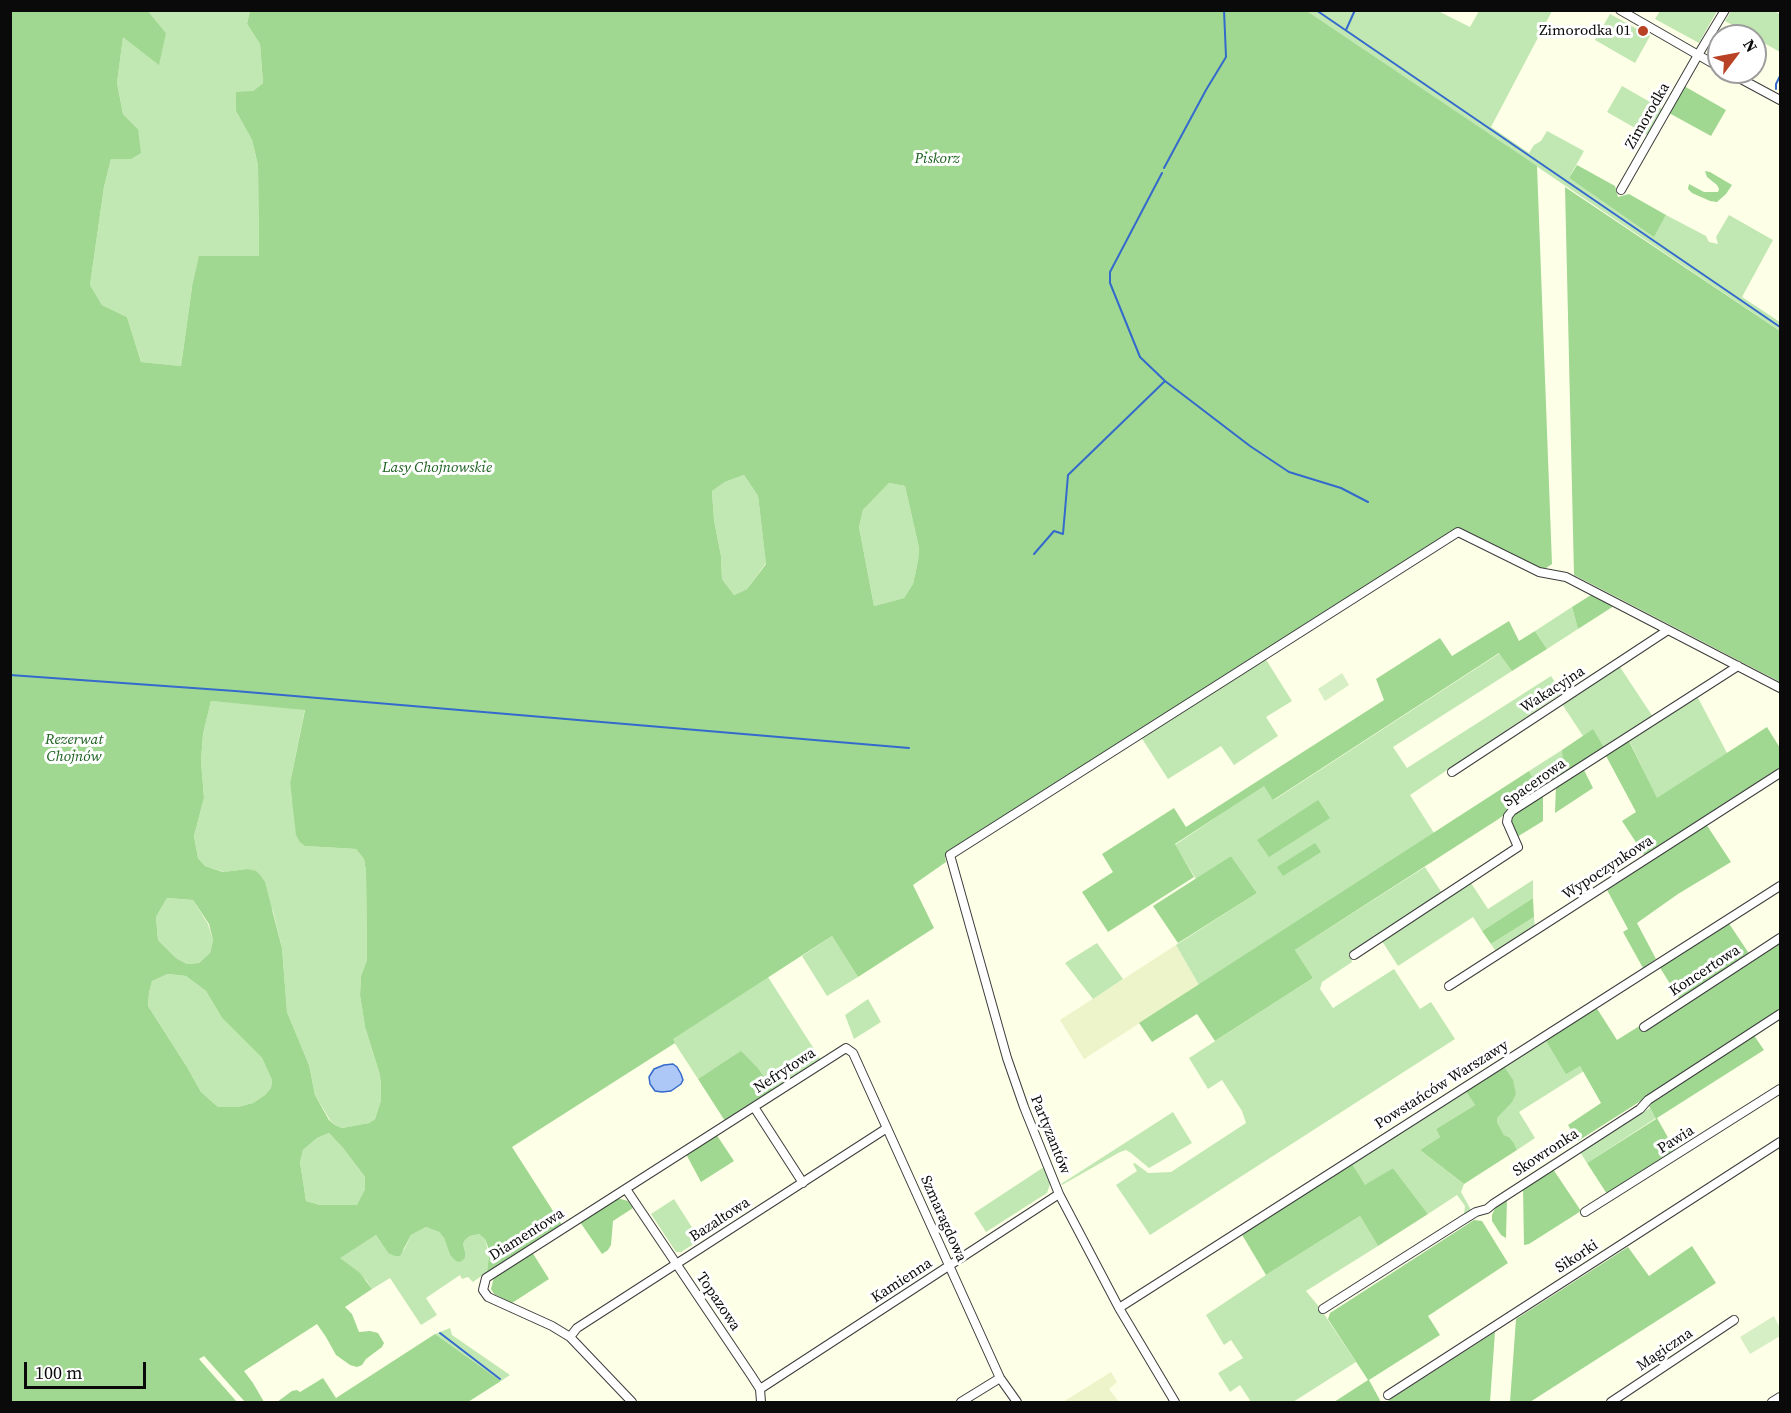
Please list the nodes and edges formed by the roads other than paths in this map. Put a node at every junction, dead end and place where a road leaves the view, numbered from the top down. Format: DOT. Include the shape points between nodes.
graph roads {
  1 [pos="1620,10"];
  2 [pos="1725,10"];
  3 [pos="1698,55"];
  4 [pos="1707,60"];
  5 [pos="1750,84"];
  6 [pos="1780,100"];
  7 [pos="1621,190"];
  8 [pos="1668,630"];
  9 [pos="1738,666"];
  10 [pos="1780,688"];
  11 [pos="1452,772"];
  12 [pos="1780,773"];
  13 [pos="1780,886"];
  14 [pos="1780,938"];
  15 [pos="1354,955"];
  16 [pos="1449,987"];
  17 [pos="1780,1014"];
  18 [pos="1644,1027"];
  19 [pos="844,1048"];
  20 [pos="1780,1089"];
  21 [pos="754,1107"];
  22 [pos="887,1128"];
  23 [pos="1780,1142"];
  24 [pos="802,1183"];
  25 [pos="626,1189"];
  26 [pos="1059,1194"];
  27 [pos="1585,1212"];
  28 [pos="677,1264"];
  29 [pos="949,1266"];
  30 [pos="1119,1308"];
  31 [pos="1323,1309"];
  32 [pos="1734,1320"];
  33 [pos="570,1336"];
  34 [pos="1000,1378"];
  35 [pos="760,1389"];
  36 [pos="1388,1395"];
  37 [pos="1780,1397"];
  38 [pos="632,1402"];
  39 [pos="761,1402"];
  40 [pos="961,1402"];
  41 [pos="1017,1402"];
  42 [pos="1175,1402"];
  43 [pos="1611,1402"];
  44 [pos="1772,1402"];
  1 -- 3 [label="street"];
  2 -- 3 [label="street, Zimorodka"];
  3 -- 4 [label="street"];
  3 -- 7 [label="street, Zimorodka"];
  5 -- 6 [label="street"];
  8 -- 9 [label="street"];
  8 -- 11 [label="street, Wakacyjna"];
  8 -- 26 [label="street, Partyzantów" via="1566,577 1539,572 1458,532 950,855 1007,1058"];
  9 -- 10 [label="street"];
  9 -- 15 [label="street, Spacerowa" via="1512,811 1507,822 1518,847"];
  12 -- 16 [label="street, Wypoczynkowa"];
  13 -- 30 [label="street, Powstańców Warszawy"];
  14 -- 18 [label="street, Koncertowa"];
  17 -- 31 [label="street, Skowronka" via="1487,1209"];
  19 -- 21 [label="street, Nefrytowa"];
  19 -- 22 [label="street, Szmaragdowa" via="853,1053"];
  20 -- 27 [label="street, Pawia"];
  21 -- 24 [label="street, Nefrytowa"];
  21 -- 25 [label="street, Diamentowa"];
  22 -- 24 [label="street, Bazaltowa"];
  22 -- 29 [label="street, Szmaragdowa"];
  23 -- 36 [label="street, Sikorki"];
  24 -- 28 [label="street, Bazaltowa"];
  25 -- 28 [label="street, Topazowa"];
  25 -- 33 [label="street, Diamentowa" via="485,1281 483,1290 492,1300"];
  26 -- 29 [label="street, Kamienna"];
  26 -- 30 [label="street, Partyzantów"];
  28 -- 33 [label="street, Bazaltowa"];
  28 -- 35 [label="street, Topazowa"];
  29 -- 34 [label="street, Szmaragdowa"];
  29 -- 35 [label="street, Kamienna"];
  30 -- 42 [label="street, Partyzantów"];
  32 -- 43 [label="street, Magiczna"];
  33 -- 38 [label="street, Diamentowa"];
  34 -- 40 [label="street"];
  34 -- 41 [label="street, Szmaragdowa"];
  35 -- 39 [label="street, Topazowa"];
  37 -- 44 [label="street"];
}
